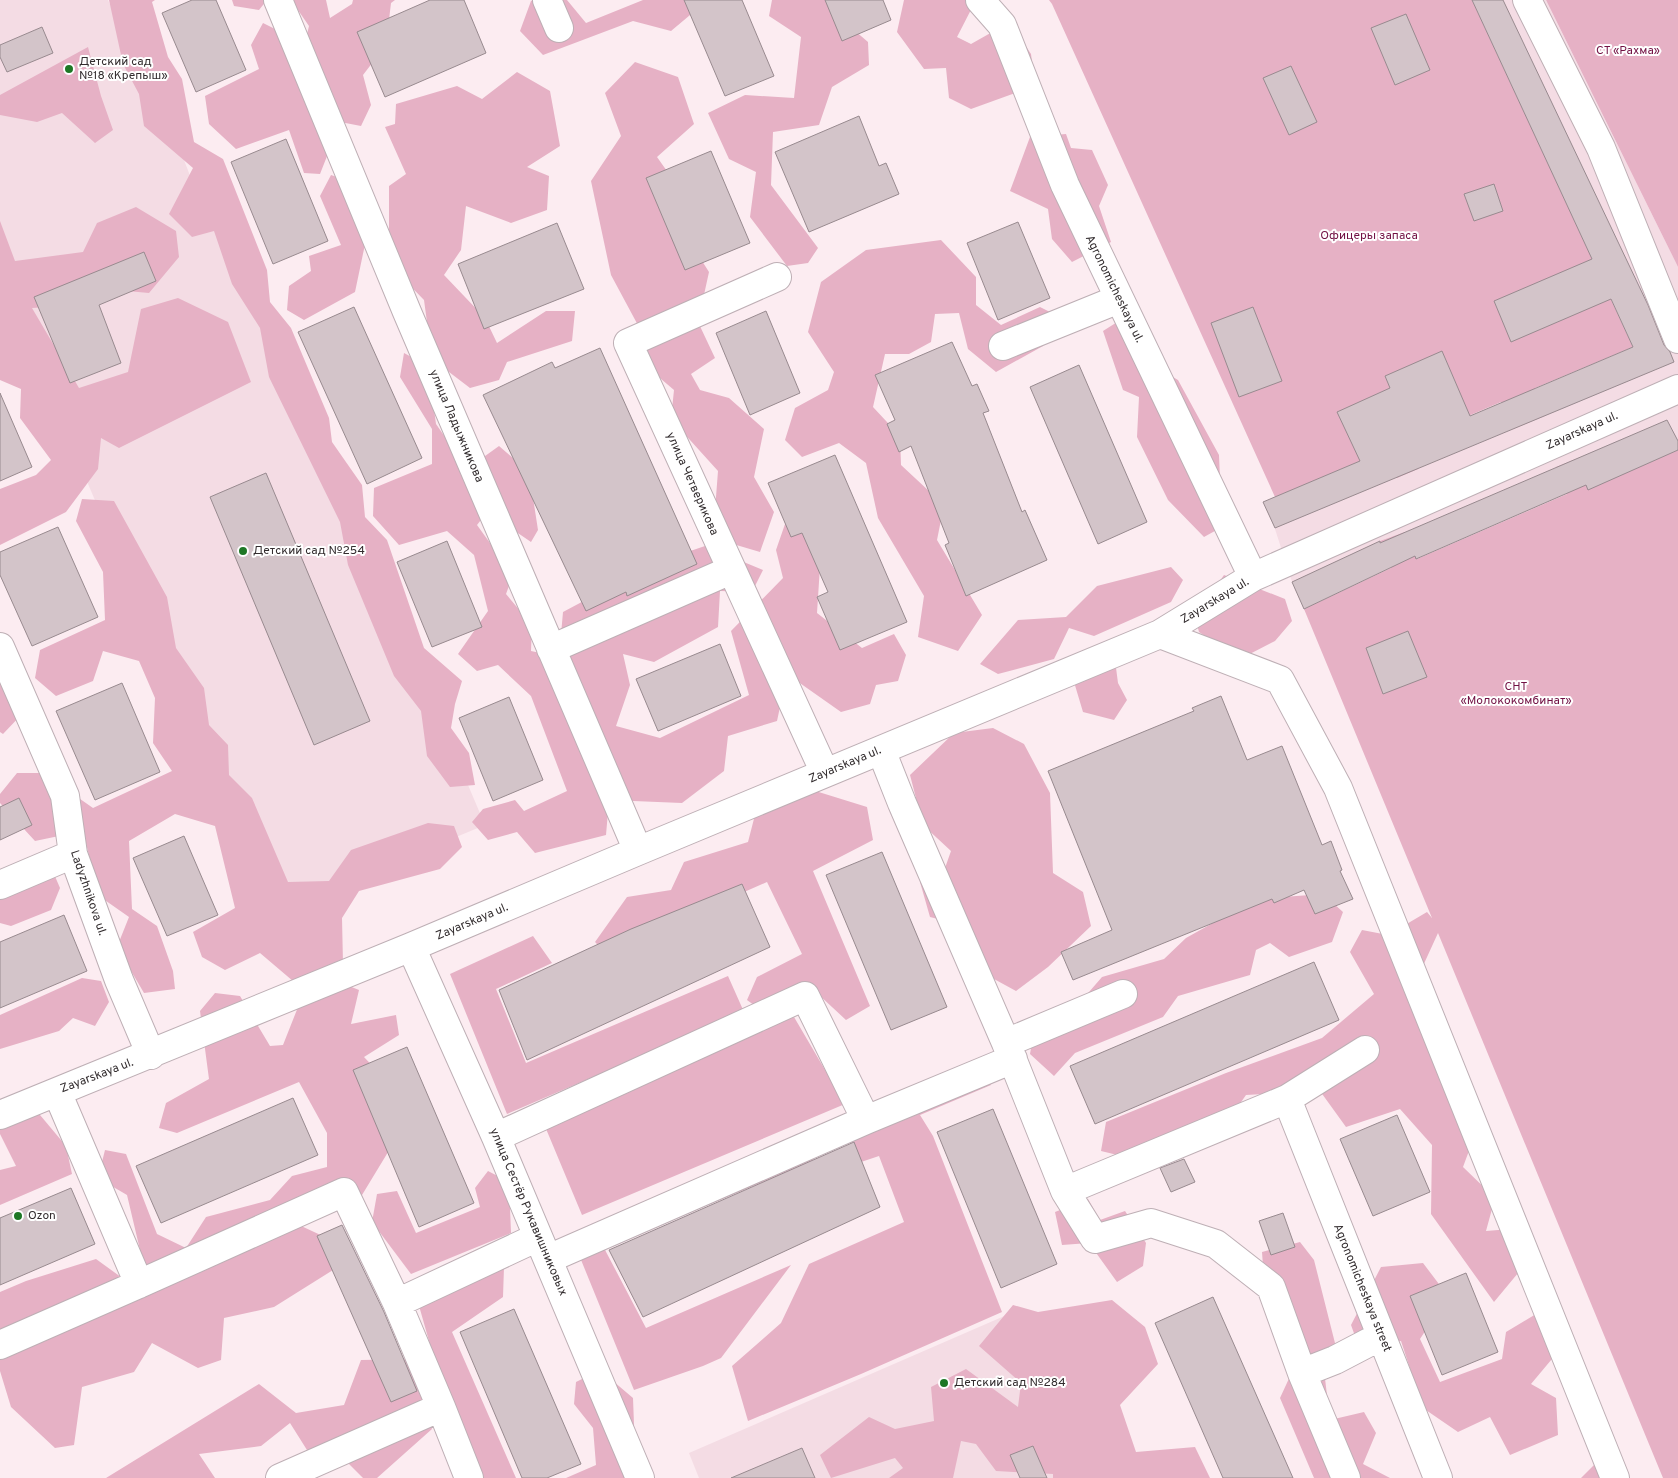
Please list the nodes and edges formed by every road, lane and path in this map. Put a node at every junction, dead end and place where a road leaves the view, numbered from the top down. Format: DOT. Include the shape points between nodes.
graph roads {
  1 [pos="278,0"];
  2 [pos="547,0"];
  3 [pos="980,0"];
  4 [pos="1527,0"];
  5 [pos="559,28"];
  6 [pos="777,277"];
  7 [pos="1119,299"];
  8 [pos="1678,339"];
  9 [pos="1003,346"];
  10 [pos="1678,389"];
  11 [pos="731,570"];
  12 [pos="1253,577"];
  13 [pos="1160,634"];
  14 [pos="0,647"];
  15 [pos="551,649"];
  16 [pos="881,750"];
  17 [pos="826,773"];
  18 [pos="638,851"];
  19 [pos="73,854"];
  20 [pos="0,885"];
  21 [pos="411,947"];
  22 [pos="1123,994"];
  23 [pos="1365,1050"];
  24 [pos="1009,1051"];
  25 [pos="150,1055"];
  26 [pos="57,1092"];
  27 [pos="1287,1099"];
  28 [pos="0,1115"];
  29 [pos="866,1120"];
  30 [pos="496,1137"];
  31 [pos="1064,1191"];
  32 [pos="543,1248"];
  33 [pos="139,1284"];
  34 [pos="396,1302"];
  35 [pos="1381,1336"];
  36 [pos="0,1345"];
  37 [pos="1302,1373"];
  38 [pos="441,1407"];
  39 [pos="280,1478"];
  40 [pos="469,1478"];
  41 [pos="640,1478"];
  42 [pos="1346,1478"];
  43 [pos="1438,1478"];
  44 [pos="1615,1478"];
  1 -- 15 [label="street, улица Ладыжникова"];
  2 -- 5 [label="street"];
  3 -- 7 [label="street, Agronomicheskaya ul." via="1002,25 1065,185"];
  4 -- 8 [label="street" via="1601,148"];
  6 -- 11 [label="street, улица Четверикова" via="628,343"];
  7 -- 9 [label="street"];
  7 -- 12 [label="street, Agronomicheskaya ul."];
  10 -- 12 [label="street, Zayarskaya ul."];
  11 -- 15 [label="street"];
  11 -- 17 [label="street, улица Четверикова"];
  12 -- 13 [label="street, Zayarskaya ul."];
  13 -- 16 [label="street, Zayarskaya ul."];
  13 -- 44 [label="street" via="1280,680 1338,788"];
  14 -- 19 [label="street, Ladyzhnikova ul." via="65,796"];
  15 -- 18 [label="street, улица Ладыжникова"];
  16 -- 17 [label="street, Zayarskaya ul."];
  16 -- 24 [label="street"];
  17 -- 18 [label="street, Zayarskaya ul."];
  18 -- 21 [label="street, Zayarskaya ul."];
  19 -- 20 [label="street"];
  19 -- 25 [label="street, Ladyzhnikova ul."];
  21 -- 25 [label="street, Zayarskaya ul."];
  21 -- 30 [label="street, улица Сестёр Рукавишниковых"];
  22 -- 24 [label="street"];
  23 -- 27 [label="street"];
  24 -- 29 [label="street"];
  24 -- 31 [label="street"];
  25 -- 26 [label="street, Zayarskaya ul."];
  26 -- 28 [label="street, Zayarskaya ul."];
  26 -- 33 [label="street"];
  27 -- 31 [label="street"];
  27 -- 35 [label="street, Agronomicheskaya street"];
  29 -- 30 [label="street" via="805,996"];
  29 -- 32 [label="street"];
  30 -- 32 [label="street, улица Сестёр Рукавишниковых"];
  31 -- 37 [label="street" via="1095,1239 1150,1223 1216,1244 1271,1287"];
  32 -- 34 [label="street"];
  32 -- 41 [label="street, улица Сестёр Рукавишниковых"];
  33 -- 34 [label="street" via="344,1192"];
  33 -- 36 [label="street"];
  34 -- 38 [label="street"];
  35 -- 37 [label="street"];
  35 -- 43 [label="street, Agronomicheskaya street"];
  37 -- 42 [label="street"];
  38 -- 39 [label="street"];
  38 -- 40 [label="street"];
}
